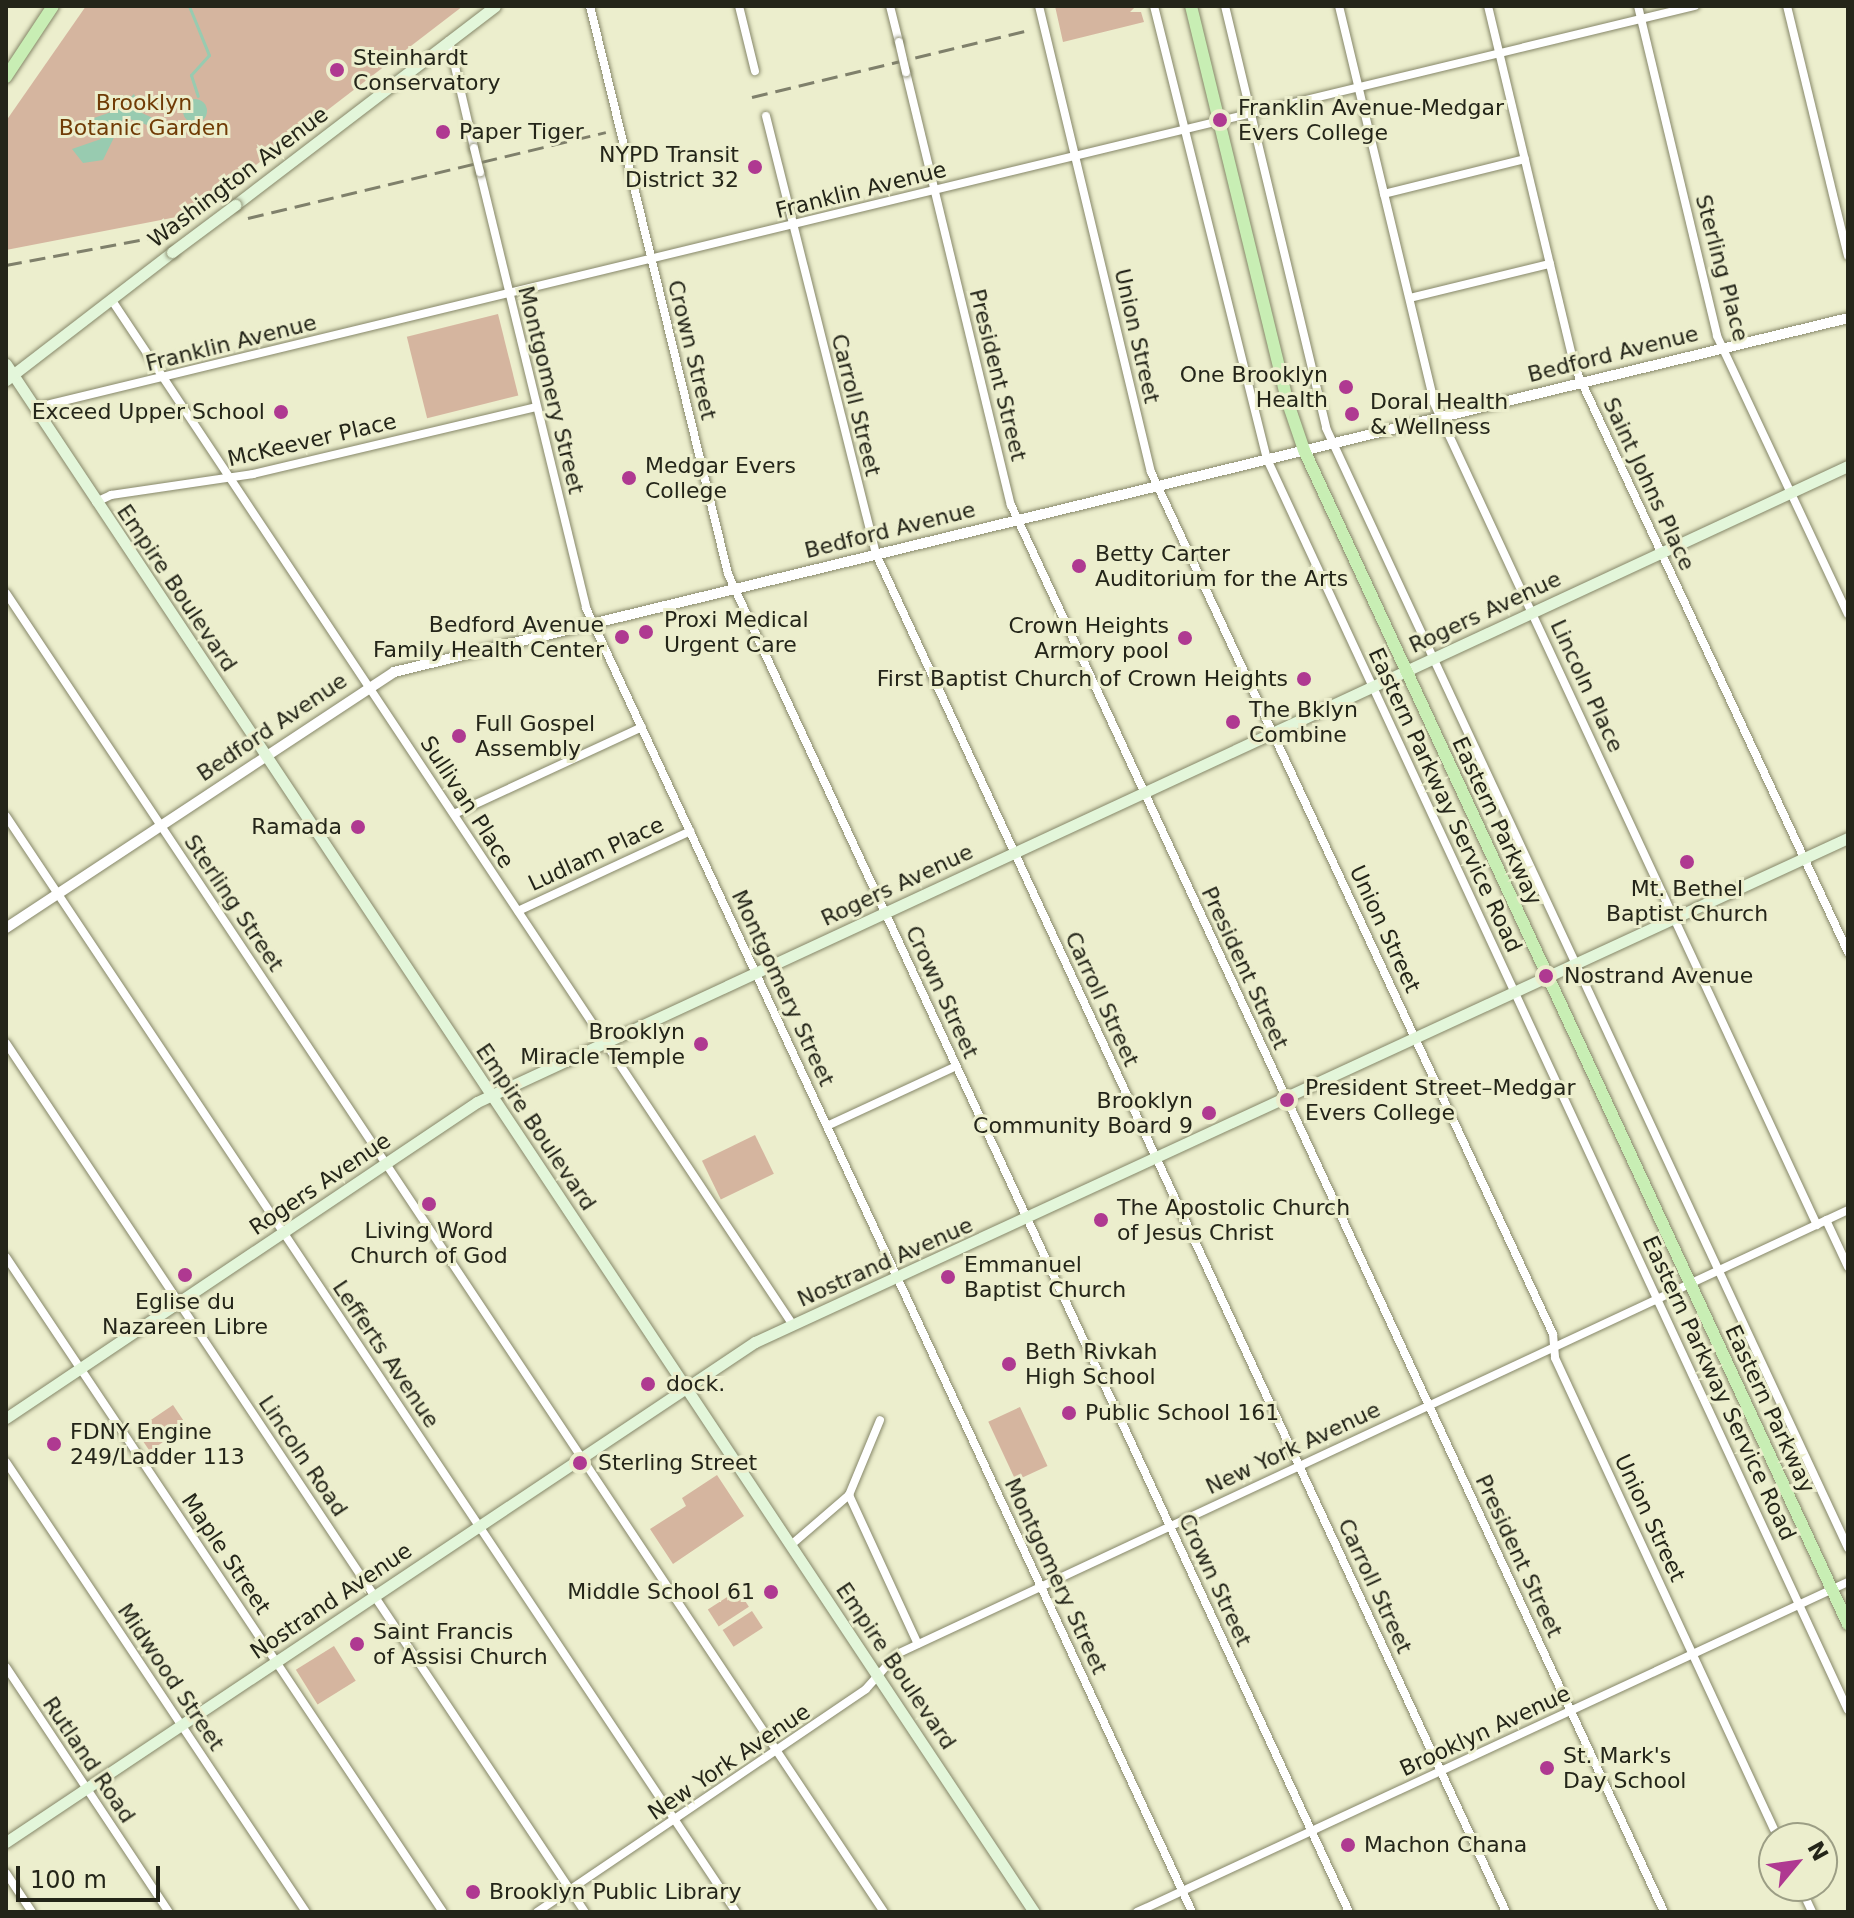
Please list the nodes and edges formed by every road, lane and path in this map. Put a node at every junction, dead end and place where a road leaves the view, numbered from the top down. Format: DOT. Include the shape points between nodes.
graph roads {
  1 [pos="53,6"];
  2 [pos="495,6"];
  3 [pos="590,6"];
  4 [pos="739,6"];
  5 [pos="890,6"];
  6 [pos="1039,6"];
  7 [pos="1154,6"];
  8 [pos="1191,6"];
  9 [pos="1225,6"];
  10 [pos="1339,6"];
  11 [pos="1488,6"];
  12 [pos="1638,6"];
  13 [pos="1695,6"];
  14 [pos="1787,6"];
  15 [pos="1641,19"];
  16 [pos="449,41"];
  17 [pos="1499,53"];
  18 [pos="755,71"];
  19 [pos="6,77"];
  20 [pos="1359,87"];
  21 [pos="1251,114"];
  22 [pos="766,116"];
  23 [pos="1220,121"];
  24 [pos="1184,130"];
  25 [pos="1075,156"];
  26 [pos="1525,159"];
  27 [pos="934,190"];
  28 [pos="1384,194"];
  29 [pos="792,225"];
  30 [pos="1848,256"];
  31 [pos="651,259"];
  32 [pos="1550,264"];
  33 [pos="509,293"];
  34 [pos="1410,298"];
  35 [pos="111,299"];
  36 [pos="1848,318"];
  37 [pos="1723,349"];
  38 [pos="8,373"];
  39 [pos="163,378"];
  40 [pos="1582,383"];
  41 [pos="536,407"];
  42 [pos="34,408"];
  43 [pos="1440,417"];
  44 [pos="1333,443"];
  45 [pos="1304,450"];
  46 [pos="1267,459"];
  47 [pos="1848,466"];
  48 [pos="230,478"];
  49 [pos="1158,485"];
  50 [pos="1791,492"];
  51 [pos="96,502"];
  52 [pos="1018,519"];
  53 [pos="1662,552"];
  54 [pos="876,554"];
  55 [pos="734,588"];
  56 [pos="6,593"];
  57 [pos="1532,612"];
  58 [pos="1848,614"];
  59 [pos="593,623"];
  60 [pos="1434,658"];
  61 [pos="1405,671"];
  62 [pos="370,686"];
  63 [pos="1373,687"];
  64 [pos="642,727"];
  65 [pos="1274,733"];
  66 [pos="265,756"];
  67 [pos="1144,792"];
  68 [pos="454,814"];
  69 [pos="6,816"];
  70 [pos="161,826"];
  71 [pos="690,831"];
  72 [pos="1848,838"];
  73 [pos="1015,853"];
  74 [pos="1804,858"];
  75 [pos="58,894"];
  76 [pos="518,911"];
  77 [pos="885,913"];
  78 [pos="1675,918"];
  79 [pos="6,928"];
  80 [pos="1848,952"];
  81 [pos="1577,964"];
  82 [pos="756,973"];
  83 [pos="1548,977"];
  84 [pos="1515,992"];
  85 [pos="1416,1039"];
  86 [pos="6,1043"];
  87 [pos="606,1043"];
  88 [pos="956,1066"];
  89 [pos="491,1095"];
  90 [pos="1286,1099"];
  91 [pos="827,1126"];
  92 [pos="1157,1159"];
  93 [pos="387,1164"];
  94 [pos="1848,1210"];
  95 [pos="1027,1219"];
  96 [pos="1826,1220"];
  97 [pos="1817,1225"];
  98 [pos="284,1233"];
  99 [pos="6,1257"];
  100 [pos="1848,1267"];
  101 [pos="1719,1270"];
  102 [pos="897,1280"];
  103 [pos="1690,1284"];
  104 [pos="1657,1299"];
  105 [pos="179,1303"];
  106 [pos="793,1325"];
  107 [pos="1555,1346"];
  108 [pos="80,1368"];
  109 [pos="686,1389"];
  110 [pos="1428,1405"];
  111 [pos="6,1418"];
  112 [pos="880,1420"];
  113 [pos="582,1458"];
  114 [pos="6,1462"];
  115 [pos="1299,1465"];
  116 [pos="849,1495"];
  117 [pos="1170,1525"];
  118 [pos="479,1526"];
  119 [pos="791,1545"];
  120 [pos="1848,1548"];
  121 [pos="1848,1582"];
  122 [pos="1040,1585"];
  123 [pos="1832,1590"];
  124 [pos="375,1596"];
  125 [pos="1800,1605"];
  126 [pos="1848,1624"];
  127 [pos="918,1644"];
  128 [pos="1693,1655"];
  129 [pos="276,1662"];
  130 [pos="6,1667"];
  131 [pos="877,1674"];
  132 [pos="1848,1710"];
  133 [pos="1571,1711"];
  134 [pos="181,1725"];
  135 [pos="778,1752"];
  136 [pos="1441,1771"];
  137 [pos="86,1788"];
  138 [pos="675,1820"];
  139 [pos="1771,1822"];
  140 [pos="1312,1831"];
  141 [pos="6,1842"];
  142 [pos="6,1873"];
  143 [pos="570,1890"];
  144 [pos="1183,1891"];
  145 [pos="32,1912"];
  146 [pos="169,1912"];
  147 [pos="306,1912"];
  148 [pos="443,1912"];
  149 [pos="537,1912"];
  150 [pos="585,1912"];
  151 [pos="736,1912"];
  152 [pos="884,1912"];
  153 [pos="1034,1912"];
  154 [pos="1137,1912"];
  155 [pos="1192,1912"];
  156 [pos="1349,1912"];
  157 [pos="1506,1912"];
  158 [pos="1664,1912"];
  1 -- 19 [label="main road"];
  2 -- 16 [label="main road, Washington Avenue"];
  3 -- 31 [label="street, Crown Street"];
  4 -- 18 [label="street"];
  5 -- 27 [label="street, President Street, bridge"];
  6 -- 25 [label="street, Union Street"];
  7 -- 24 [label="street, Eastern Parkway Service Road"];
  8 -- 23 [label="main road, Eastern Parkway"];
  9 -- 21 [label="street"];
  10 -- 20 [label="street, Lincoln Place"];
  11 -- 17 [label="street, Saint Johns Place"];
  12 -- 15 [label="street, Sterling Place"];
  13 -- 15 [label="street, Franklin Avenue"];
  14 -- 30 [label="street"];
  15 -- 17 [label="street, Franklin Avenue"];
  15 -- 37 [label="street, Sterling Place"];
  16 -- 33 [label="street, Montgomery Street, bridge"];
  16 -- 35 [label="main road, Washington Avenue, bridge"];
  17 -- 20 [label="street, Franklin Avenue"];
  17 -- 26 [label="street, Saint Johns Place"];
  20 -- 21 [label="street, Franklin Avenue"];
  20 -- 28 [label="street, Lincoln Place"];
  21 -- 23 [label="street, Franklin Avenue"];
  21 -- 44 [label="street"];
  22 -- 29 [label="street, Carroll Street"];
  23 -- 24 [label="street, Franklin Avenue"];
  23 -- 45 [label="main road, Eastern Parkway"];
  24 -- 25 [label="street, Franklin Avenue"];
  24 -- 46 [label="street, Eastern Parkway Service Road"];
  25 -- 27 [label="street, Franklin Avenue"];
  25 -- 49 [label="street, Union Street"];
  26 -- 28 [label="street"];
  26 -- 32 [label="street, Saint Johns Place"];
  27 -- 29 [label="street, Franklin Avenue"];
  27 -- 52 [label="street, President Street"];
  28 -- 34 [label="street, Lincoln Place"];
  29 -- 31 [label="street, Franklin Avenue"];
  29 -- 54 [label="street, Carroll Street"];
  31 -- 33 [label="street, Franklin Avenue"];
  31 -- 55 [label="street, Crown Street"];
  32 -- 34 [label="street"];
  32 -- 40 [label="street, Saint Johns Place"];
  33 -- 39 [label="street, Franklin Avenue"];
  33 -- 41 [label="street, Montgomery Street"];
  34 -- 43 [label="street, Lincoln Place"];
  35 -- 38 [label="main road, Washington Avenue"];
  35 -- 39 [label="street, Sullivan Place"];
  36 -- 37 [label="street, Bedford Avenue"];
  37 -- 40 [label="street, Bedford Avenue"];
  37 -- 50 [label="street, Sterling Place"];
  38 -- 42 [label="main road, Empire Boulevard"];
  39 -- 42 [label="street, Franklin Avenue"];
  39 -- 48 [label="street, Sullivan Place"];
  40 -- 43 [label="street, Bedford Avenue"];
  40 -- 53 [label="street, Saint Johns Place"];
  41 -- 48 [label="street, McKeever Place"];
  41 -- 59 [label="street, Montgomery Street"];
  42 -- 51 [label="main road, Empire Boulevard"];
  43 -- 44 [label="street, Bedford Avenue"];
  43 -- 57 [label="street, Lincoln Place"];
  44 -- 45 [label="street, Bedford Avenue"];
  44 -- 60 [label="street"];
  45 -- 46 [label="street, Bedford Avenue"];
  45 -- 61 [label="main road, Eastern Parkway"];
  46 -- 49 [label="street, Bedford Avenue"];
  46 -- 63 [label="street, Eastern Parkway Service Road"];
  47 -- 50 [label="main road, Rogers Avenue"];
  48 -- 51 [label="street, McKeever Place" via="111,495"];
  48 -- 62 [label="street, Sullivan Place"];
  49 -- 52 [label="street, Bedford Avenue"];
  49 -- 65 [label="street, Union Street"];
  50 -- 53 [label="main road, Rogers Avenue"];
  50 -- 58 [label="street, Sterling Place"];
  51 -- 66 [label="main road, Empire Boulevard"];
  52 -- 54 [label="street, Bedford Avenue"];
  52 -- 67 [label="street, President Street"];
  53 -- 57 [label="main road, Rogers Avenue"];
  53 -- 74 [label="street, Saint Johns Place"];
  54 -- 55 [label="street, Bedford Avenue"];
  54 -- 73 [label="street, Carroll Street"];
  55 -- 59 [label="street, Bedford Avenue"];
  55 -- 77 [label="street, Crown Street"];
  56 -- 70 [label="street, Sterling Street"];
  57 -- 60 [label="main road, Rogers Avenue"];
  57 -- 78 [label="street, Lincoln Place"];
  59 -- 62 [label="street, Bedford Avenue" via="394,672"];
  59 -- 64 [label="street, Montgomery Street"];
  60 -- 61 [label="main road, Rogers Avenue"];
  60 -- 81 [label="street"];
  61 -- 63 [label="main road, Rogers Avenue"];
  61 -- 83 [label="main road, Eastern Parkway"];
  62 -- 66 [label="street, Bedford Avenue"];
  62 -- 68 [label="street, Sullivan Place"];
  63 -- 65 [label="main road, Rogers Avenue"];
  63 -- 84 [label="street, Eastern Parkway Service Road"];
  64 -- 68 [label="street"];
  64 -- 71 [label="street, Montgomery Street"];
  65 -- 67 [label="main road, Rogers Avenue"];
  65 -- 85 [label="street, Union Street"];
  66 -- 70 [label="street, Bedford Avenue"];
  66 -- 89 [label="main road, Empire Boulevard"];
  67 -- 73 [label="main road, Rogers Avenue"];
  67 -- 90 [label="street, President Street"];
  68 -- 76 [label="street, Sullivan Place"];
  69 -- 75 [label="street, Lefferts Avenue"];
  70 -- 75 [label="street, Bedford Avenue"];
  70 -- 93 [label="street, Sterling Street"];
  71 -- 76 [label="street, Ludlam Place"];
  71 -- 82 [label="street, Montgomery Street"];
  72 -- 74 [label="main road, Nostrand Avenue"];
  73 -- 77 [label="main road, Rogers Avenue"];
  73 -- 92 [label="street, Carroll Street"];
  74 -- 78 [label="main road, Nostrand Avenue"];
  74 -- 80 [label="street, Saint Johns Place"];
  75 -- 79 [label="street, Bedford Avenue"];
  75 -- 98 [label="street, Lefferts Avenue"];
  76 -- 87 [label="street, Sullivan Place"];
  77 -- 82 [label="main road, Rogers Avenue"];
  77 -- 88 [label="street, Crown Street"];
  78 -- 81 [label="main road, Nostrand Avenue"];
  78 -- 97 [label="street, Lincoln Place"];
  81 -- 83 [label="main road, Nostrand Avenue"];
  81 -- 101 [label="street"];
  82 -- 87 [label="main road, Rogers Avenue"];
  82 -- 91 [label="street, Montgomery Street"];
  83 -- 84 [label="main road, Nostrand Avenue"];
  83 -- 103 [label="main road, Eastern Parkway"];
  84 -- 85 [label="main road, Nostrand Avenue"];
  84 -- 104 [label="street, Eastern Parkway Service Road"];
  85 -- 90 [label="main road, Nostrand Avenue"];
  85 -- 107 [label="street, Union Street"];
  86 -- 105 [label="street, Lincoln Road"];
  87 -- 89 [label="main road, Rogers Avenue"];
  87 -- 106 [label="street, Sullivan Place"];
  88 -- 91 [label="street"];
  88 -- 95 [label="street, Crown Street"];
  89 -- 93 [label="main road, Rogers Avenue"];
  89 -- 109 [label="main road, Empire Boulevard"];
  90 -- 92 [label="main road, Nostrand Avenue"];
  90 -- 110 [label="street, President Street"];
  91 -- 102 [label="street, Montgomery Street"];
  92 -- 95 [label="main road, Nostrand Avenue"];
  92 -- 115 [label="street, Carroll Street"];
  93 -- 98 [label="main road, Rogers Avenue"];
  93 -- 113 [label="street, Sterling Street"];
  94 -- 96 [label="street, New York Avenue"];
  95 -- 102 [label="main road, Nostrand Avenue"];
  95 -- 117 [label="street, Crown Street"];
  96 -- 97 [label="street, New York Avenue"];
  96 -- 100 [label="street"];
  97 -- 101 [label="street, New York Avenue"];
  98 -- 105 [label="main road, Rogers Avenue"];
  98 -- 118 [label="street, Lefferts Avenue"];
  99 -- 108 [label="street, Maple Street"];
  101 -- 103 [label="street, New York Avenue"];
  101 -- 120 [label="street"];
  102 -- 106 [label="main road, Nostrand Avenue"];
  102 -- 122 [label="street, Montgomery Street"];
  103 -- 104 [label="street, New York Avenue"];
  103 -- 123 [label="main road, Eastern Parkway"];
  104 -- 107 [label="street, New York Avenue"];
  104 -- 125 [label="street, Eastern Parkway Service Road"];
  105 -- 108 [label="main road, Rogers Avenue"];
  105 -- 124 [label="street, Lincoln Road"];
  106 -- 109 [label="main road, Nostrand Avenue" via="755,1342"];
  107 -- 110 [label="street, New York Avenue"];
  107 -- 128 [label="street, Union Street" via="1555,1358"];
  108 -- 111 [label="main road, Rogers Avenue"];
  108 -- 129 [label="street, Maple Street"];
  109 -- 113 [label="main road, Nostrand Avenue"];
  109 -- 119 [label="main road, Empire Boulevard"];
  110 -- 115 [label="street, New York Avenue"];
  110 -- 133 [label="street, President Street"];
  112 -- 116 [label="street"];
  113 -- 118 [label="main road, Nostrand Avenue"];
  113 -- 135 [label="street, Sterling Street"];
  114 -- 134 [label="street, Midwood Street"];
  115 -- 117 [label="street, New York Avenue"];
  115 -- 136 [label="street, Carroll Street"];
  116 -- 119 [label="street"];
  116 -- 127 [label="street"];
  117 -- 122 [label="street, New York Avenue"];
  117 -- 140 [label="street, Crown Street"];
  118 -- 124 [label="main road, Nostrand Avenue"];
  118 -- 138 [label="street, Lefferts Avenue"];
  119 -- 131 [label="main road, Empire Boulevard"];
  121 -- 123 [label="street, Brooklyn Avenue"];
  122 -- 127 [label="street, New York Avenue"];
  122 -- 144 [label="street, Montgomery Street"];
  123 -- 125 [label="street, Brooklyn Avenue"];
  123 -- 126 [label="main road, Eastern Parkway"];
  124 -- 129 [label="main road, Nostrand Avenue"];
  124 -- 143 [label="street, Lincoln Road"];
  125 -- 128 [label="street, Brooklyn Avenue"];
  125 -- 132 [label="street, Eastern Parkway Service Road"];
  127 -- 131 [label="street, New York Avenue" via="888,1659"];
  128 -- 133 [label="street, Brooklyn Avenue"];
  128 -- 139 [label="street, Union Street"];
  129 -- 134 [label="main road, Nostrand Avenue"];
  129 -- 148 [label="street, Maple Street"];
  130 -- 137 [label="street, Rutland Road"];
  131 -- 135 [label="street, New York Avenue" via="866,1689"];
  131 -- 153 [label="main road, Empire Boulevard"];
  133 -- 136 [label="street, Brooklyn Avenue"];
  133 -- 158 [label="street, President Street"];
  134 -- 137 [label="main road, Nostrand Avenue"];
  134 -- 147 [label="street, Midwood Street"];
  135 -- 138 [label="street, New York Avenue"];
  135 -- 152 [label="street, Sterling Street"];
  136 -- 140 [label="street, Brooklyn Avenue"];
  136 -- 157 [label="street, Carroll Street"];
  137 -- 141 [label="main road, Nostrand Avenue"];
  137 -- 146 [label="street, Rutland Road"];
  138 -- 143 [label="street, New York Avenue"];
  138 -- 151 [label="street, Lefferts Avenue"];
  140 -- 144 [label="street, Brooklyn Avenue"];
  140 -- 156 [label="street, Crown Street"];
  142 -- 145 [label="street"];
  143 -- 149 [label="street, New York Avenue"];
  143 -- 150 [label="street, Lincoln Road"];
  144 -- 154 [label="street, Brooklyn Avenue"];
  144 -- 155 [label="street, Montgomery Street"];
}
